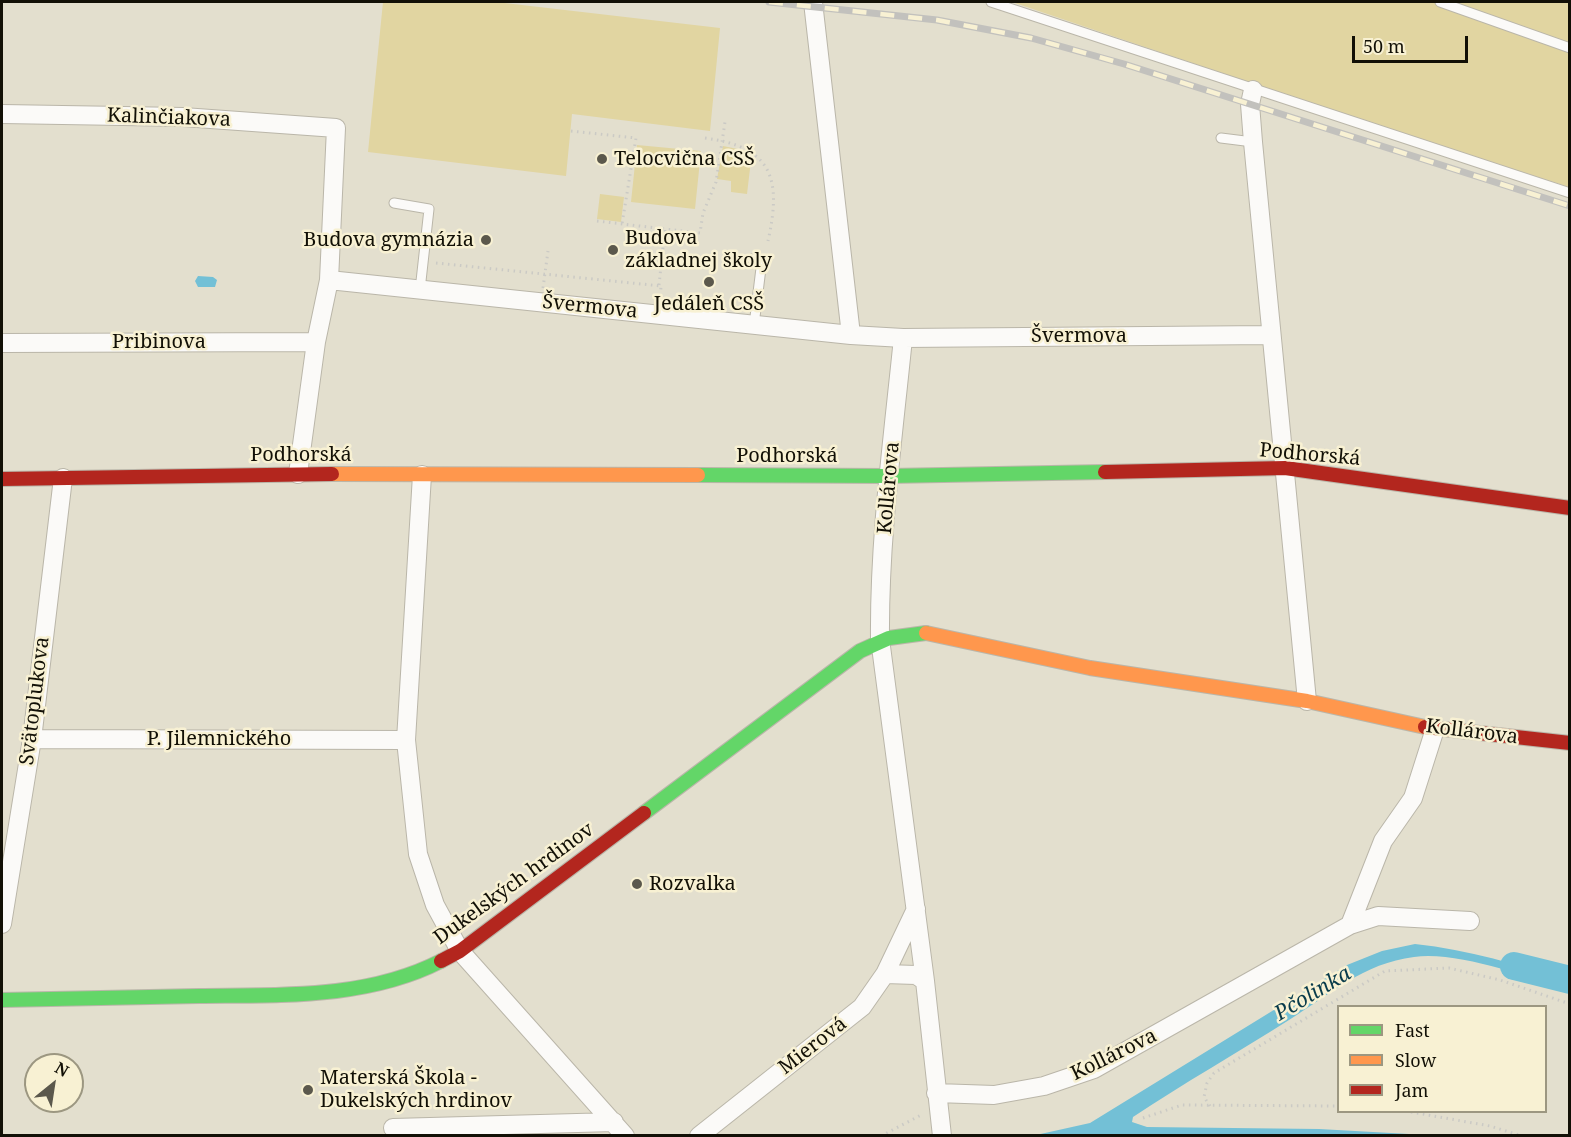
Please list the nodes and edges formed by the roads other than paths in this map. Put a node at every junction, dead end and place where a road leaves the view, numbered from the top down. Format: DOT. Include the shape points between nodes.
graph roads {
  1 [pos="813,2"];
  2 [pos="991,2"];
  3 [pos="1440,2"];
  4 [pos="1569,48"];
  5 [pos="1253,90"];
  6 [pos="2,114"];
  7 [pos="1221,138"];
  8 [pos="1253,142"];
  9 [pos="1569,193"];
  10 [pos="394,203"];
  11 [pos="752,260"];
  12 [pos="329,280"];
  13 [pos="420,290"];
  14 [pos="754,325"];
  15 [pos="851,335"];
  16 [pos="1271,335"];
  17 [pos="903,338"];
  18 [pos="316,342"];
  19 [pos="2,343"];
  20 [pos="1285,468"];
  21 [pos="298,474"];
  22 [pos="422,475"];
  23 [pos="889,476"];
  24 [pos="63,478"];
  25 [pos="2,479"];
  26 [pos="1569,508"];
  27 [pos="880,639"];
  28 [pos="1307,701"];
  29 [pos="1435,729"];
  30 [pos="32,739"];
  31 [pos="406,740"];
  32 [pos="1569,743"];
  33 [pos="916,909"];
  34 [pos="1470,921"];
  35 [pos="2,924"];
  36 [pos="1350,925"];
  37 [pos="460,951"];
  38 [pos="885,974"];
  39 [pos="926,981"];
  40 [pos="2,1000"];
  41 [pos="938,1102"];
  42 [pos="393,1128"];
  43 [pos="619,1129"];
  44 [pos="699,1136"];
  45 [pos="942,1136"];
  1 -- 15 [label="street"];
  2 -- 5 [label="lane"];
  3 -- 4 [label="lane"];
  5 -- 8 [label="street"];
  5 -- 9 [label="lane"];
  6 -- 12 [label="street, Kalinčiakova" via="183,117 336,128"];
  7 -- 8 [label="lane"];
  8 -- 16 [label="street"];
  10 -- 13 [label="lane" via="429,208"];
  11 -- 14 [label="lane" via="762,260"];
  12 -- 13 [label="street, Švermova"];
  12 -- 18 [label="street"];
  13 -- 14 [label="street, Švermova"];
  14 -- 15 [label="street, Švermova"];
  15 -- 17 [label="street, Švermova"];
  16 -- 17 [label="street, Švermova"];
  16 -- 20 [label="street"];
  17 -- 23 [label="street, Kollárova"];
  18 -- 19 [label="street, Pribinova"];
  18 -- 21 [label="street"];
  20 -- 23 [label="street, Podhorská"];
  20 -- 26 [label="street, Podhorská"];
  20 -- 28 [label="street"];
  21 -- 22 [label="street, Podhorská"];
  21 -- 24 [label="street, Podhorská"];
  22 -- 23 [label="street, Podhorská"];
  22 -- 31 [label="street"];
  23 -- 27 [label="street, Kollárova"];
  24 -- 25 [label="street, Podhorská"];
  24 -- 30 [label="street, Svätoplukova"];
  27 -- 28 [label="street, Kollárova" via="917,631 1090,668"];
  27 -- 33 [label="street, Kollárova"];
  27 -- 37 [label="street, Dukelských hrdinov"];
  28 -- 29 [label="street, Kollárova"];
  29 -- 32 [label="street, Kollárova"];
  29 -- 36 [label="street" via="1413,798 1383,841"];
  30 -- 31 [label="street, P. Jilemnického"];
  30 -- 35 [label="street, Svätoplukova"];
  31 -- 37 [label="street" via="418,854 435,904"];
  33 -- 38 [label="street, Mierová"];
  33 -- 39 [label="street, Kollárova"];
  34 -- 36 [label="street, Kollárova" via="1378,916"];
  36 -- 41 [label="street, Kollárova" via="1094,1069 1044,1086"];
  37 -- 40 [label="street, Dukelských hrdinov" via="417,973 354,990"];
  37 -- 43 [label="street"];
  38 -- 39 [label="street" via="916,975"];
  38 -- 44 [label="street, Mierová" via="862,1006"];
  39 -- 41 [label="street, Kollárova"];
  41 -- 45 [label="street"];
  42 -- 43 [label="street"];
}
